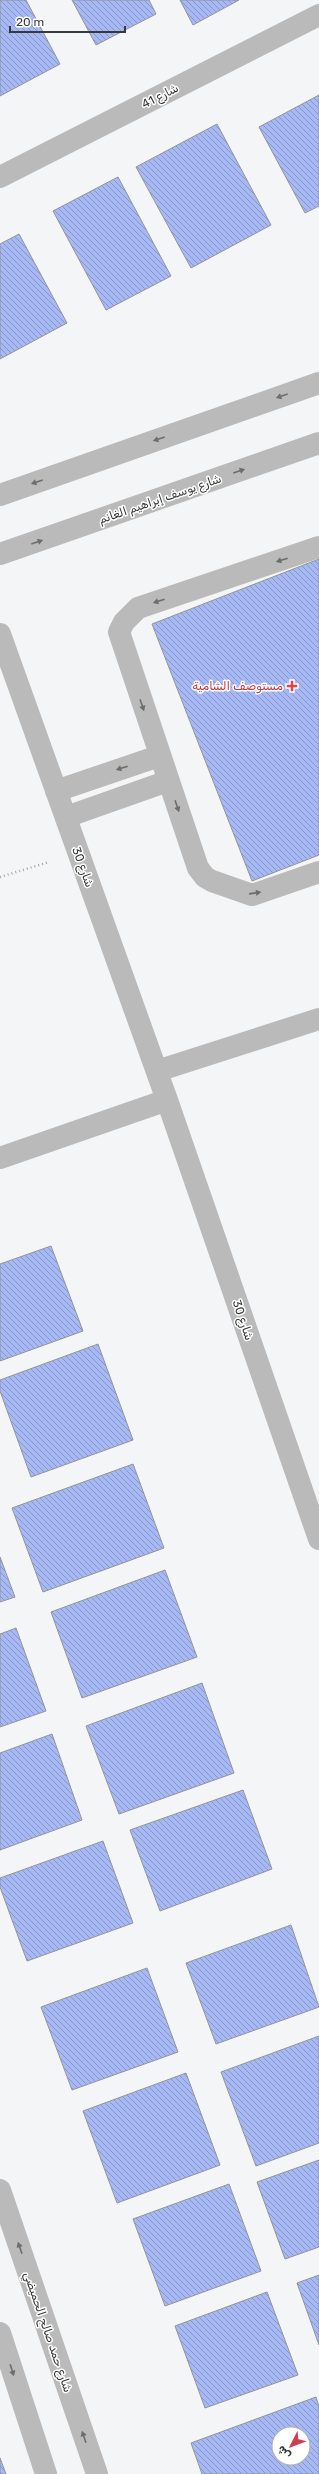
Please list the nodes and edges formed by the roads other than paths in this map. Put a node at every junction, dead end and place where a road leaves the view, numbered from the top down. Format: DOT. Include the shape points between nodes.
graph roads {
  1 [pos="319,15"];
  2 [pos="0,177"];
  3 [pos="319,383"];
  4 [pos="319,443"];
  5 [pos="0,495"];
  6 [pos="319,547"];
  7 [pos="0,554"];
  8 [pos="0,634"];
  9 [pos="159,756"];
  10 [pos="168,781"];
  11 [pos="56,791"];
  12 [pos="66,816"];
  13 [pos="319,872"];
  14 [pos="319,1019"];
  15 [pos="156,1071"];
  16 [pos="167,1100"];
  17 [pos="0,1158"];
  18 [pos="319,1539"];
  19 [pos="0,2190"];
  20 [pos="0,2333"];
  21 [pos="46,2474"];
  22 [pos="97,2474"];
  1 -- 2 [label="street, شارع 41"];
  3 -- 5 [label="street, one-way"];
  7 -- 4 [label="street, شارع يوسف إبراهيم الغانم, one-way"];
  6 -- 9 [label="street, one-way" via="138,608 124,622 119,632 121,644"];
  8 -- 11 [label="street, شارع 30"];
  9 -- 10 [label="street"];
  9 -- 11 [label="street, one-way"];
  10 -- 12 [label="street"];
  10 -- 13 [label="street, one-way" via="198,868 205,877 252,895"];
  11 -- 12 [label="street, شارع 30"];
  12 -- 15 [label="street, شارع 30"];
  14 -- 15 [label="street"];
  15 -- 16 [label="street, شارع 30"];
  16 -- 17 [label="street"];
  16 -- 18 [label="street, شارع 30"];
  22 -- 19 [label="street, شارع حمد صالح الحميضي, one-way"];
  20 -- 21 [label="street, one-way"];
}
